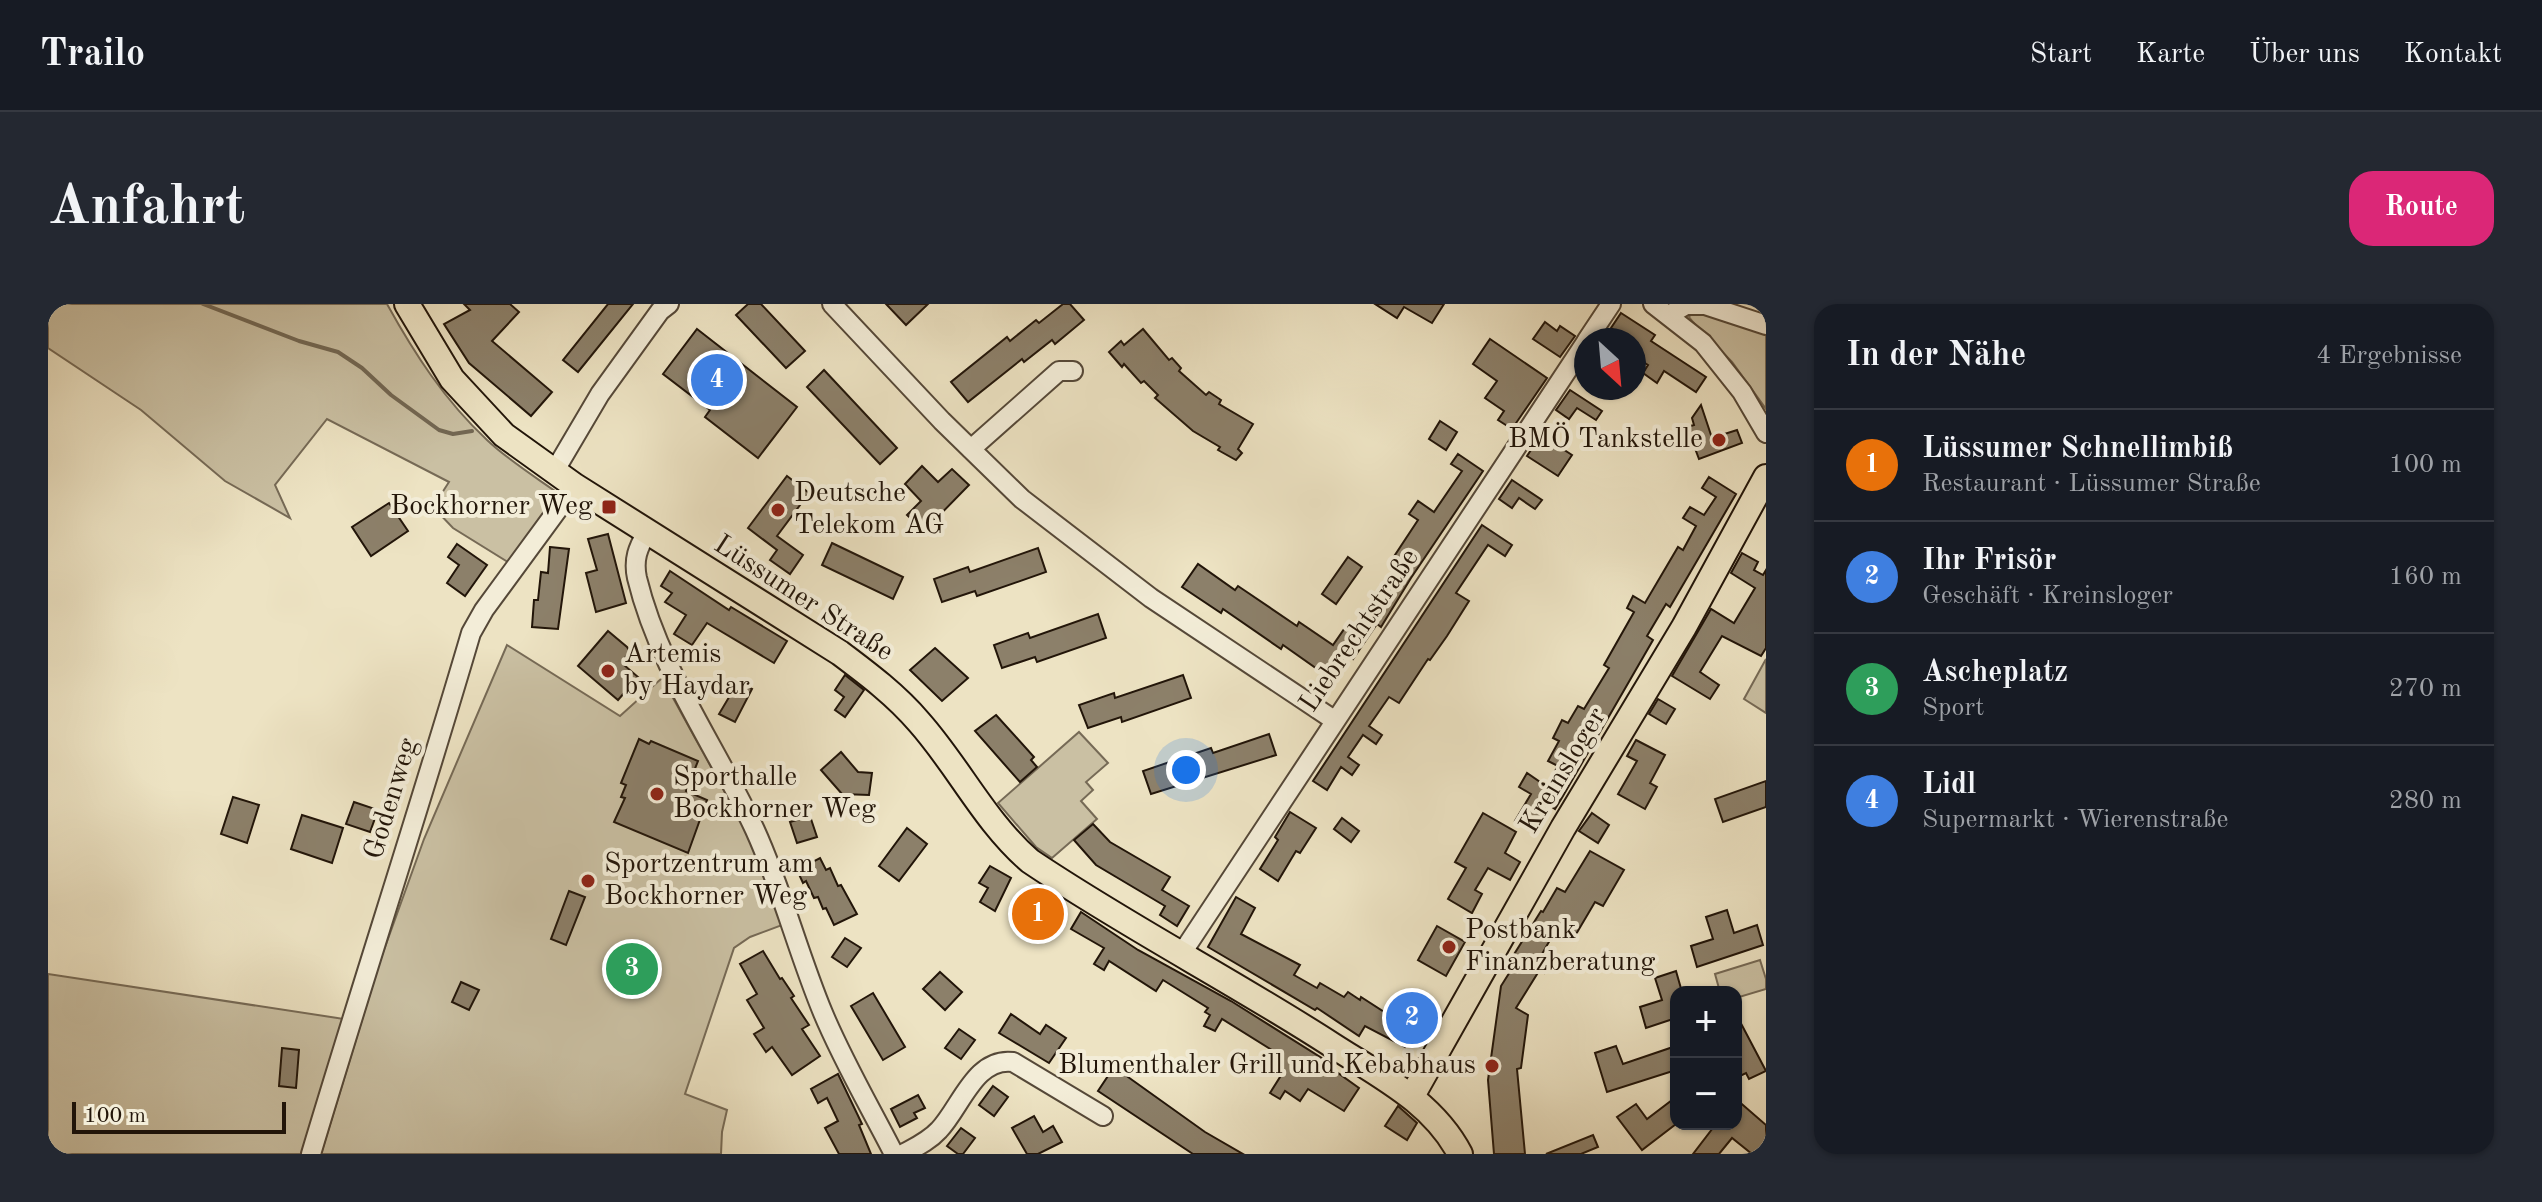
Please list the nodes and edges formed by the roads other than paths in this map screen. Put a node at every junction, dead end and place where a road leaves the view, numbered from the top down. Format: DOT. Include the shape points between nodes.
graph roads {
  1 [pos="407,304"];
  2 [pos="669,304"];
  3 [pos="832,304"];
  4 [pos="1611,304"];
  5 [pos="1653,304"];
  6 [pos="1669,315"];
  7 [pos="1766,325"];
  8 [pos="1595,328"];
  9 [pos="1574,359"];
  10 [pos="1073,371"];
  11 [pos="1766,433"];
  12 [pos="971,449"];
  13 [pos="554,472"];
  14 [pos="1766,477"];
  15 [pos="575,486"];
  16 [pos="647,532"];
  17 [pos="1334,720"];
  18 [pos="1182,953"];
  19 [pos="1412,1096"];
  20 [pos="1103,1116"];
  21 [pos="311,1154"];
  22 [pos="894,1154"];
  23 [pos="903,1154"];
  24 [pos="1460,1154"];
  1 -- 13 [label="main road, Lüssumer Straße" via="452,379 504,435"];
  2 -- 13 [label="street" via="600,394"];
  3 -- 12 [label="street"];
  4 -- 8 [label="street, Liebrechtstraße"];
  5 -- 6 [label="street"];
  6 -- 7 [label="street" via="1686,305 1705,305"];
  6 -- 11 [label="street" via="1722,364"];
  9 -- 17 [label="street, Liebrechtstraße"];
  10 -- 12 [label="street" via="1059,371"];
  12 -- 17 [label="street" via="1022,499 1151,598"];
  13 -- 15 [label="main road, Lüssumer Straße"];
  14 -- 19 [label="main road, Kreinsloger"];
  15 -- 16 [label="main road, Lüssumer Straße"];
  15 -- 21 [label="street, Godenweg" via="471,633"];
  16 -- 18 [label="main road, Lüssumer Straße" via="869,675 919,722 1013,847"];
  16 -- 22 [label="street" via="634,561 665,660 756,832 824,1016"];
  17 -- 18 [label="street, Liebrechtstraße"];
  18 -- 19 [label="main road, Lüssumer Straße"];
  19 -- 24 [label="main road, Lüssumer Straße" via="1437,1119"];
  20 -- 23 [label="street" via="1013,1062 1001,1061 981,1071 933,1137"];
}
